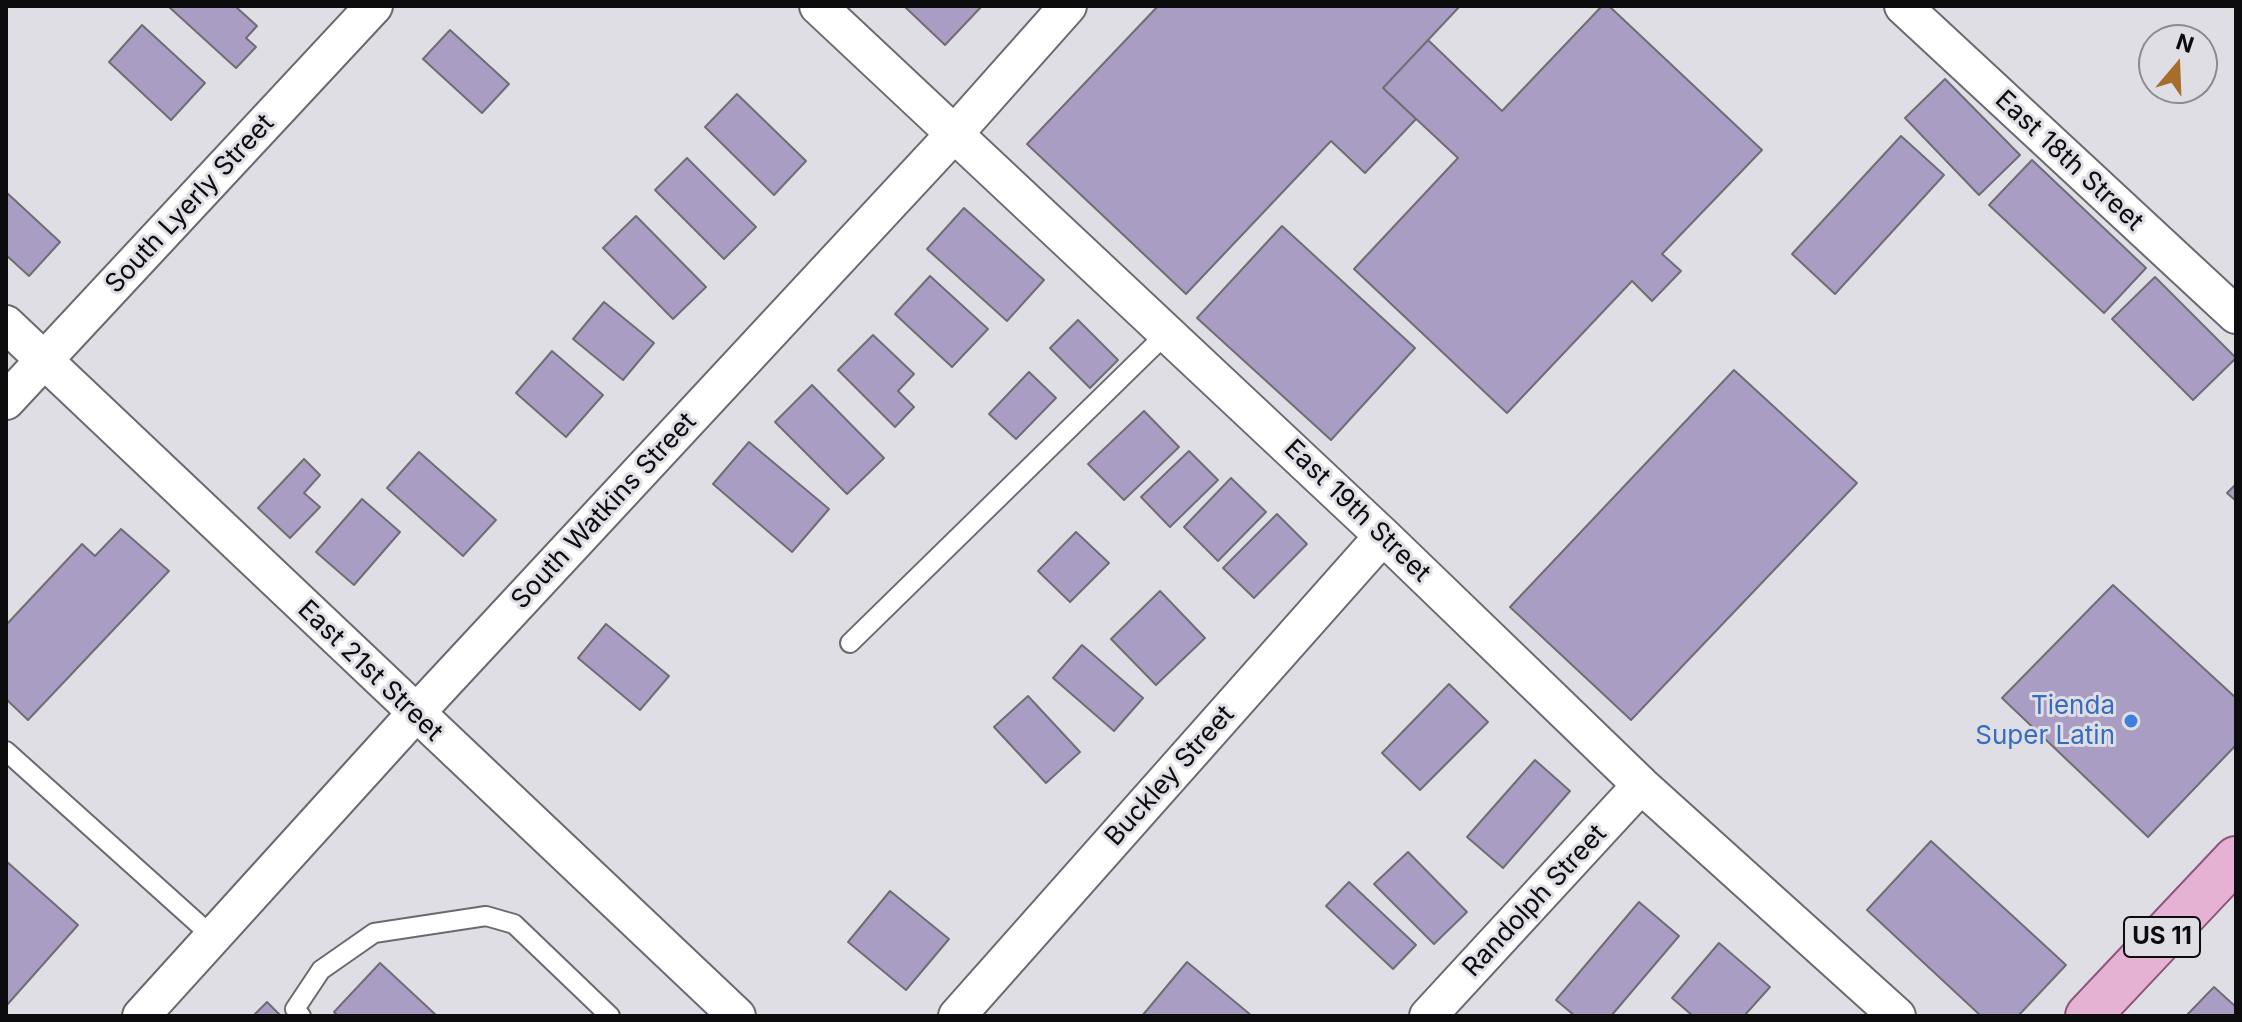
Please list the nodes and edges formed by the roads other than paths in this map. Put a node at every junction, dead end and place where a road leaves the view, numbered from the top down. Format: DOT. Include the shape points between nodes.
graph roads {
  1 [pos="374,6"];
  2 [pos="818,6"];
  3 [pos="1068,6"];
  4 [pos="1903,6"];
  5 [pos="956,132"];
  6 [pos="2236,315"];
  7 [pos="6,324"];
  8 [pos="1168,332"];
  9 [pos="44,360"];
  10 [pos="6,401"];
  11 [pos="1383,536"];
  12 [pos="850,643"];
  13 [pos="415,714"];
  14 [pos="6,751"];
  15 [pos="1641,785"];
  16 [pos="2236,859"];
  17 [pos="213,937"];
  18 [pos="141,1016"];
  19 [pos="301,1016"];
  20 [pos="610,1016"];
  21 [pos="737,1016"];
  22 [pos="957,1016"];
  23 [pos="1428,1016"];
  24 [pos="1897,1016"];
  25 [pos="2088,1016"];
  1 -- 9 [label="street, South Lyerly Street"];
  2 -- 5 [label="street, East 19th Street"];
  3 -- 5 [label="street, South Watkins Street"];
  4 -- 6 [label="street, East 18th Street"];
  5 -- 8 [label="street, East 19th Street"];
  5 -- 13 [label="street, South Watkins Street"];
  7 -- 9 [label="street, East 21st Street"];
  8 -- 11 [label="street, East 19th Street"];
  8 -- 12 [label="lane"];
  9 -- 10 [label="street, South Lyerly Street"];
  9 -- 13 [label="street, East 21st Street"];
  11 -- 15 [label="street, East 19th Street"];
  11 -- 22 [label="street, Buckley Street"];
  13 -- 17 [label="street, South Watkins Street"];
  13 -- 21 [label="street, East 21st Street"];
  14 -- 17 [label="lane"];
  15 -- 23 [label="street, Randolph Street"];
  15 -- 24 [label="street, East 19th Street"];
  16 -- 25 [label="main road, US 11"];
  17 -- 18 [label="street, South Watkins Street"];
  19 -- 20 [label="lane" via="295,1009 321,970 374,933 486,916 514,924"];
}
